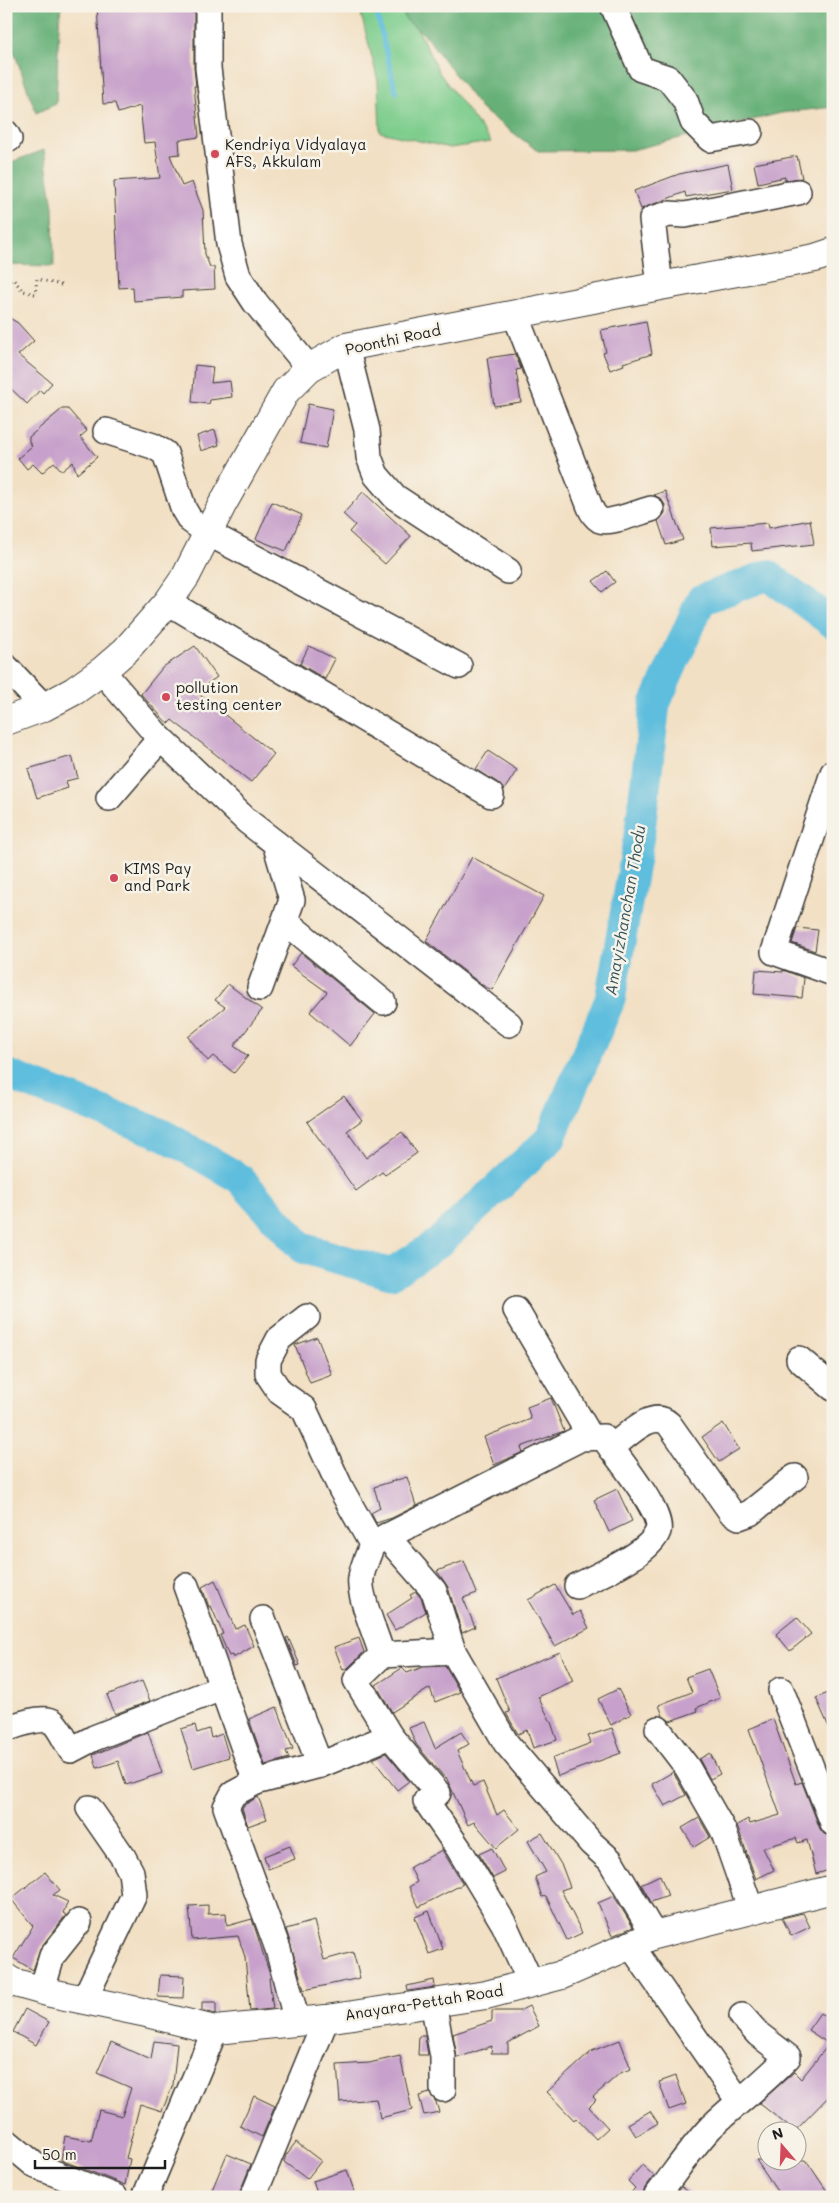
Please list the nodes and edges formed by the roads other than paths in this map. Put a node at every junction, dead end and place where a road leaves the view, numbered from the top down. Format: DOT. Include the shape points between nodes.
graph roads {
  1 [pos="208,6"];
  2 [pos="614,6"];
  3 [pos="750,132"];
  4 [pos="798,192"];
  5 [pos="833,252"];
  6 [pos="660,286"];
  7 [pos="515,314"];
  8 [pos="346,347"];
  9 [pos="310,368"];
  10 [pos="106,431"];
  11 [pos="650,509"];
  12 [pos="208,533"];
  13 [pos="508,570"];
  14 [pos="168,602"];
  15 [pos="459,666"];
  16 [pos="6,667"];
  17 [pos="102,671"];
  18 [pos="44,707"];
  19 [pos="6,721"];
  20 [pos="160,739"];
  21 [pos="833,773"];
  22 [pos="491,795"];
  23 [pos="109,798"];
  24 [pos="275,843"];
  25 [pos="285,921"];
  26 [pos="833,973"];
  27 [pos="260,988"];
  28 [pos="383,1002"];
  29 [pos="509,1024"];
  30 [pos="516,1310"];
  31 [pos="307,1317"];
  32 [pos="800,1359"];
  33 [pos="833,1388"];
  34 [pos="600,1442"];
  35 [pos="795,1477"];
  36 [pos="379,1540"];
  37 [pos="186,1586"];
  38 [pos="577,1586"];
  39 [pos="263,1619"];
  40 [pos="453,1651"];
  41 [pos="382,1655"];
  42 [pos="221,1688"];
  43 [pos="781,1690"];
  44 [pos="6,1729"];
  45 [pos="658,1729"];
  46 [pos="390,1736"];
  47 [pos="320,1765"];
  48 [pos="256,1782"];
  49 [pos="89,1808"];
  50 [pos="833,1823"];
  51 [pos="833,1889"];
  52 [pos="751,1910"];
  53 [pos="79,1922"];
  54 [pos="642,1940"];
  55 [pos="8,1983"];
  56 [pos="531,1983"];
  57 [pos="42,1990"];
  58 [pos="84,2000"];
  59 [pos="433,2002"];
  60 [pos="742,2016"];
  61 [pos="326,2019"];
  62 [pos="296,2022"];
  63 [pos="215,2030"];
  64 [pos="443,2090"];
  65 [pos="739,2101"];
  66 [pos="6,2141"];
  67 [pos="115,2197"];
  68 [pos="145,2197"];
  69 [pos="253,2197"];
  70 [pos="656,2197"];
  1 -- 9 [label="street" via="208,68 229,244 238,276 255,302"];
  2 -- 3 [label="street" via="641,69 668,78 685,100 693,122 710,139"];
  4 -- 6 [label="street" via="652,219"];
  5 -- 6 [label="main road, Poonthi Road"];
  6 -- 7 [label="main road, Poonthi Road"];
  7 -- 8 [label="main road, Poonthi Road"];
  7 -- 11 [label="street" via="595,516 601,521 609,520"];
  8 -- 9 [label="main road, Poonthi Road"];
  8 -- 13 [label="street" via="367,430 369,457 376,475 395,497"];
  9 -- 12 [label="main road, Poonthi Road" via="286,391"];
  10 -- 12 [label="street" via="165,453 184,510 190,520"];
  12 -- 14 [label="main road, Poonthi Road" via="186,576"];
  12 -- 15 [label="street"];
  14 -- 17 [label="main road, Poonthi Road" via="126,650"];
  14 -- 22 [label="street"];
  16 -- 18 [label="street"];
  17 -- 18 [label="main road, Poonthi Road"];
  17 -- 20 [label="street"];
  18 -- 19 [label="main road, Poonthi Road"];
  20 -- 23 [label="street"];
  20 -- 24 [label="street"];
  21 -- 26 [label="street" via="774,952"];
  24 -- 25 [label="street" via="292,900"];
  24 -- 29 [label="street"];
  25 -- 27 [label="street"];
  25 -- 28 [label="street"];
  30 -- 34 [label="street"];
  31 -- 36 [label="street" via="279,1339 268,1360 268,1374 280,1392 304,1409 341,1490"];
  32 -- 33 [label="street"];
  34 -- 35 [label="street" via="648,1421 664,1419 731,1512 739,1517 750,1513"];
  34 -- 36 [label="street" via="581,1438"];
  34 -- 38 [label="street" via="651,1504 659,1529 654,1540 642,1550"];
  36 -- 40 [label="street" via="434,1591"];
  36 -- 41 [label="street" via="360,1580 368,1618 377,1634"];
  37 -- 42 [label="street"];
  39 -- 47 [label="street"];
  40 -- 41 [label="street"];
  40 -- 54 [label="street" via="506,1743 591,1843 610,1860"];
  41 -- 46 [label="street" via="356,1680"];
  42 -- 44 [label="street" via="70,1750 57,1726 46,1718"];
  42 -- 48 [label="street"];
  43 -- 50 [label="street"];
  45 -- 52 [label="street" via="687,1767 723,1830"];
  46 -- 47 [label="street"];
  46 -- 56 [label="street" via="432,1797 504,1924"];
  47 -- 48 [label="street"];
  48 -- 62 [label="street" via="233,1794 226,1807 278,1949"];
  49 -- 58 [label="street" via="131,1872 134,1895"];
  51 -- 52 [label="main road, Anayara-Pettah Road"];
  52 -- 54 [label="main road, Anayara-Pettah Road"];
  53 -- 57 [label="street" via="52,1956"];
  54 -- 56 [label="main road, Anayara-Pettah Road" via="562,1975"];
  54 -- 65 [label="street"];
  55 -- 57 [label="main road, Anayara-Pettah Road"];
  56 -- 59 [label="main road, Anayara-Pettah Road" via="486,1995"];
  57 -- 58 [label="main road, Anayara-Pettah Road"];
  58 -- 63 [label="main road, Anayara-Pettah Road"];
  59 -- 61 [label="main road, Anayara-Pettah Road"];
  59 -- 64 [label="street" via="443,2057"];
  60 -- 65 [label="street" via="758,2034 788,2057"];
  61 -- 62 [label="main road, Anayara-Pettah Road"];
  61 -- 69 [label="street"];
  62 -- 63 [label="main road, Anayara-Pettah Road"];
  63 -- 68 [label="street"];
  65 -- 70 [label="street" via="710,2129"];
  66 -- 67 [label="street" via="36,2166"];
}
